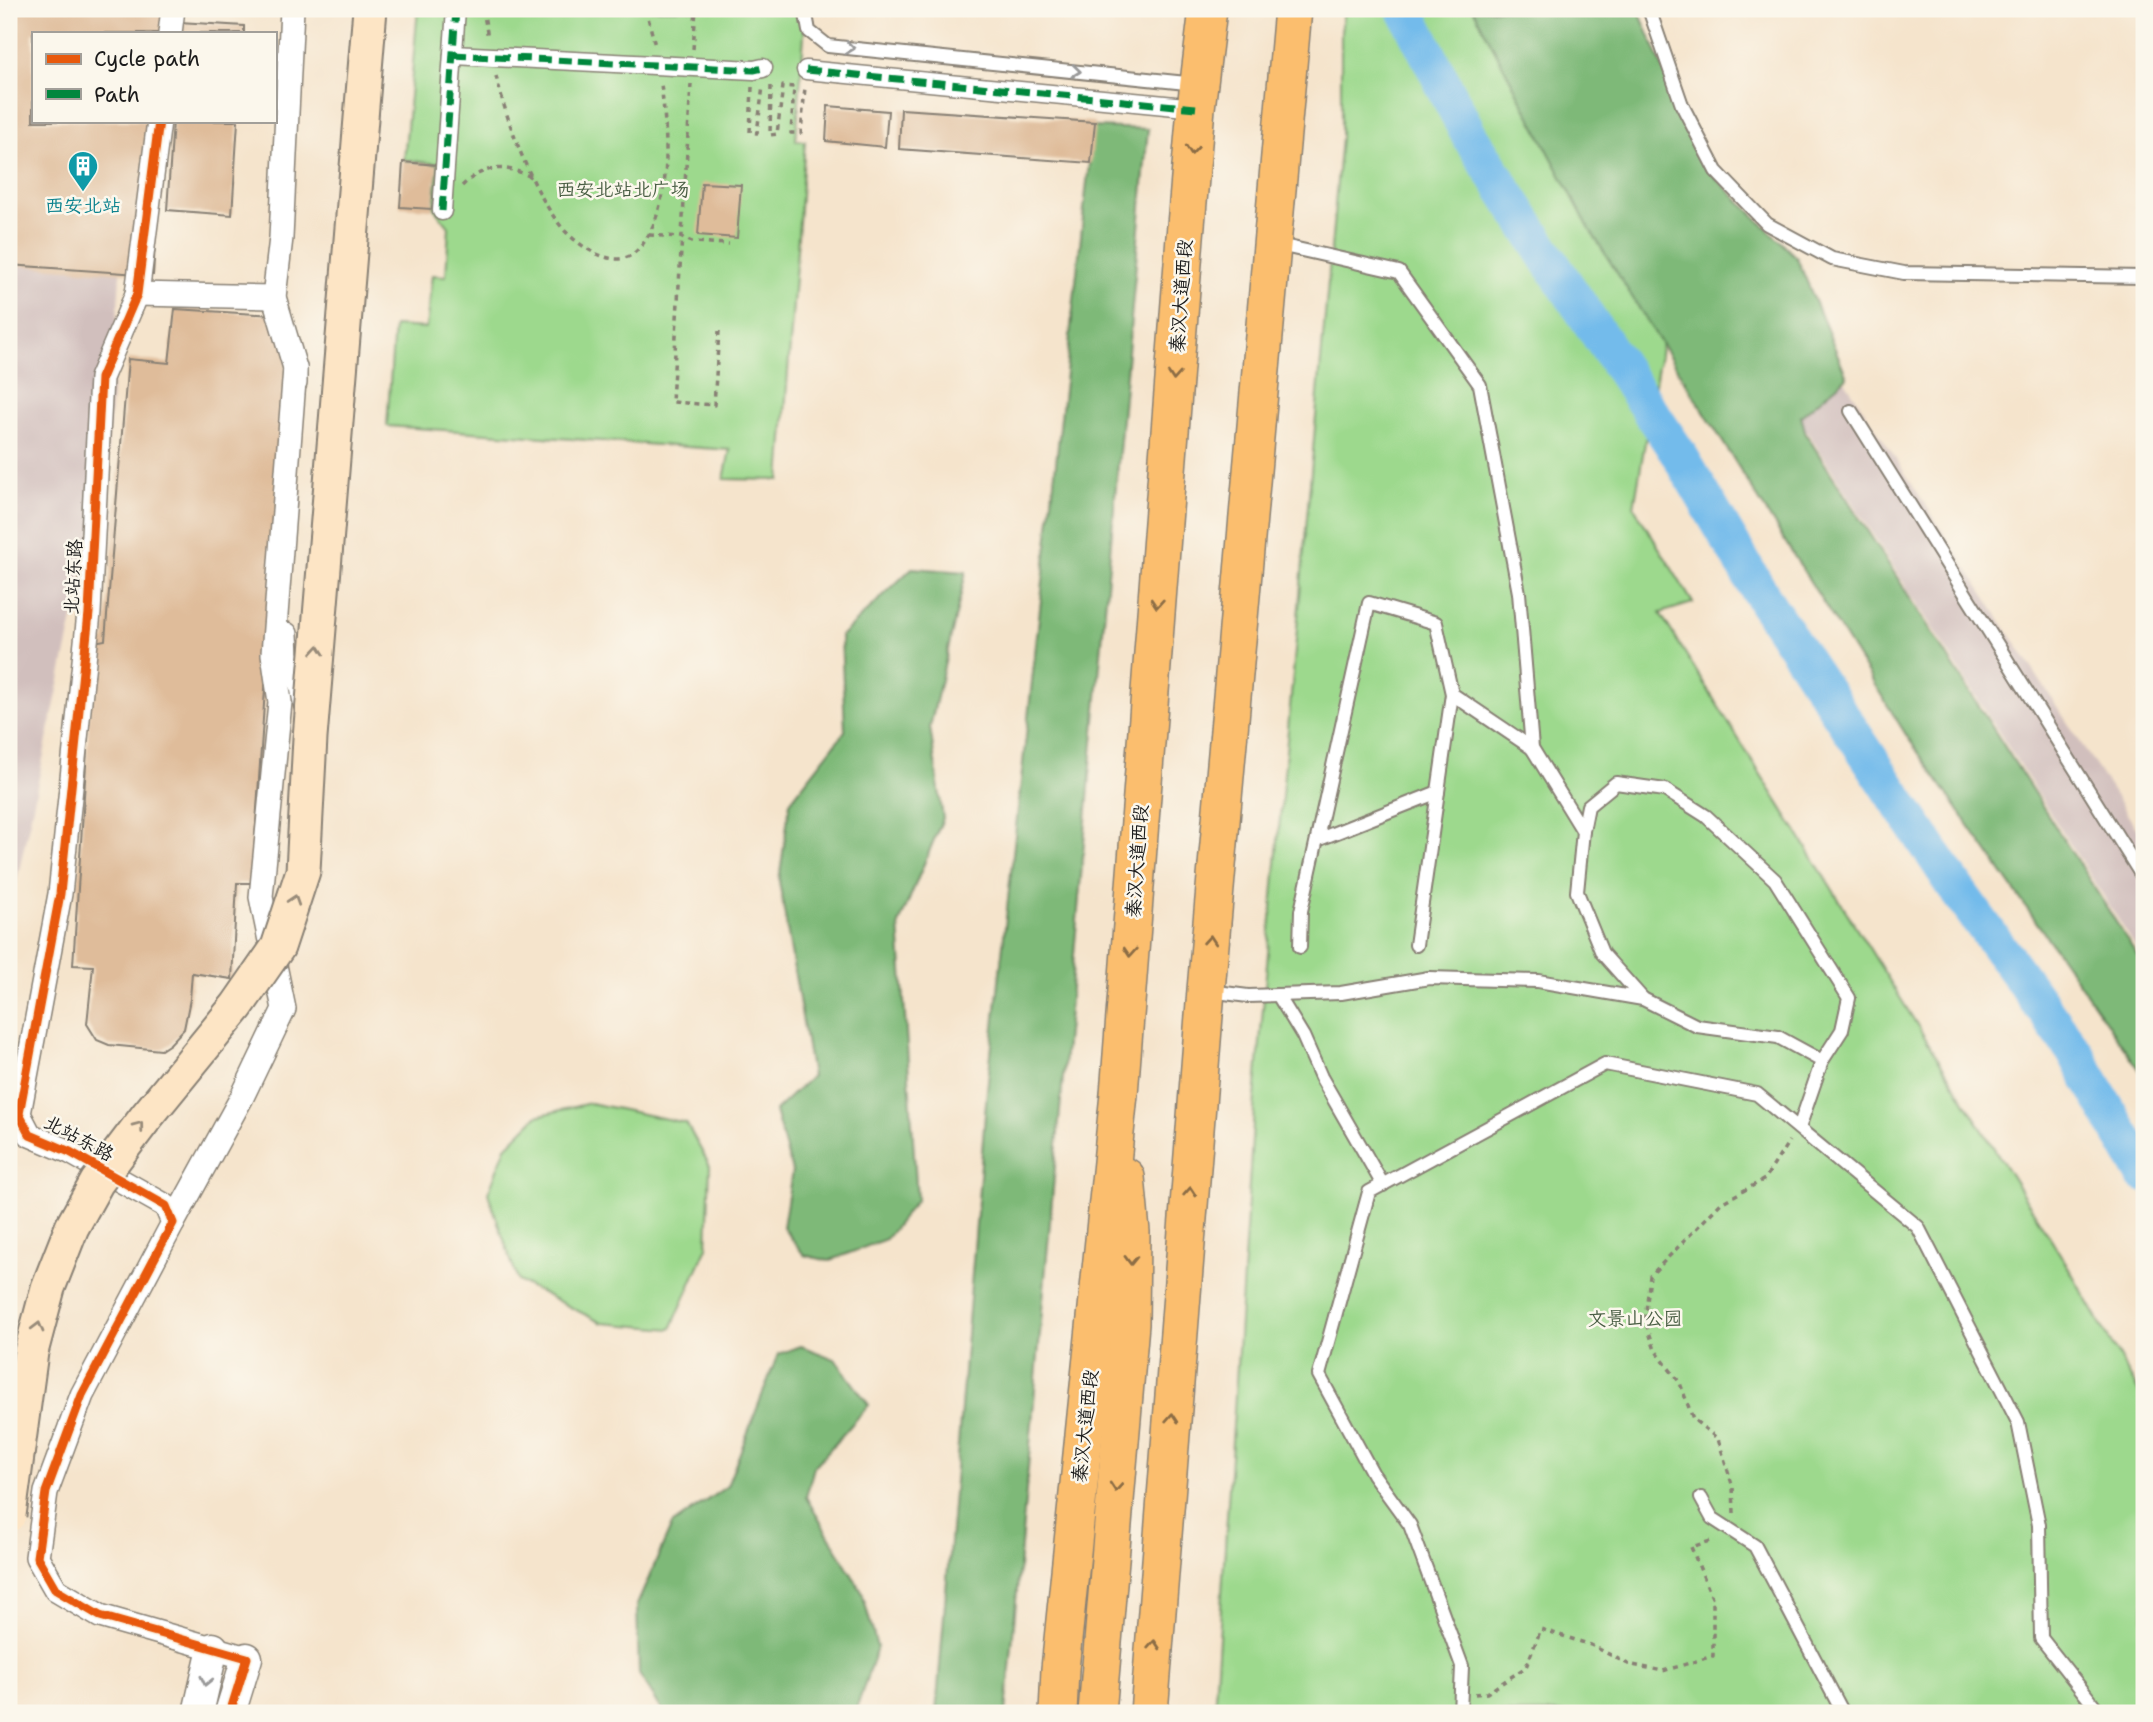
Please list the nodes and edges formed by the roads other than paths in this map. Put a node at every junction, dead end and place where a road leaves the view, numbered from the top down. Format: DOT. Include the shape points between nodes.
graph roads {
  1 [pos="173,9"];
  2 [pos="292,9"];
  3 [pos="370,9"];
  4 [pos="456,9"];
  5 [pos="805,9"];
  6 [pos="1208,9"];
  7 [pos="1293,9"];
  8 [pos="1649,9"];
  9 [pos="170,32"];
  10 [pos="453,55"];
  11 [pos="758,69"];
  12 [pos="807,70"];
  13 [pos="1198,96"];
  14 [pos="159,122"];
  15 [pos="442,211"];
  16 [pos="1271,243"];
  17 [pos="2144,277"];
  18 [pos="137,294"];
  19 [pos="274,297"];
  20 [pos="295,368"];
  21 [pos="1851,411"];
  22 [pos="1452,694"];
  23 [pos="310,738"];
  24 [pos="1532,748"];
  25 [pos="1438,792"];
  26 [pos="1583,831"];
  27 [pos="1317,839"];
  28 [pos="2144,879"];
  29 [pos="1416,945"];
  30 [pos="1300,947"];
  31 [pos="1206,990"];
  32 [pos="1278,996"];
  33 [pos="1643,999"];
  34 [pos="1822,1061"];
  35 [pos="1119,1094"];
  36 [pos="1799,1128"];
  37 [pos="1383,1185"];
  38 [pos="173,1223"];
  39 [pos="1701,1498"];
  40 [pos="9,1516"];
  41 [pos="213,1648"];
  42 [pos="247,1658"];
  43 [pos="198,1713"];
  44 [pos="230,1713"];
  45 [pos="1058,1713"];
  46 [pos="1097,1713"];
  47 [pos="1149,1713"];
  48 [pos="1460,1713"];
  49 [pos="1843,1713"];
  50 [pos="2101,1713"];
  1 -- 9 [label="street"];
  2 -- 19 [label="street"];
  23 -- 3 [label="main road, one-way, bridge"];
  4 -- 10 [label="street"];
  5 -- 13 [label="lane, one-way" via="809,31 828,46"];
  6 -- 13 [label="main road, 秦汉大道西段"];
  7 -- 16 [label="main road"];
  8 -- 17 [label="lane" via="1682,105 1716,171 1767,224 1832,259 1904,273"];
  10 -- 11 [label="street"];
  10 -- 15 [label="street"];
  12 -- 13 [label="street"];
  13 -- 35 [label="main road, 秦汉大道西段, one-way"];
  14 -- 18 [label="street, 北站东路"];
  16 -- 24 [label="lane" via="1399,272 1480,385 1519,593"];
  31 -- 16 [label="main road, one-way"];
  18 -- 19 [label="street"];
  18 -- 38 [label="street, 北站东路" via="101,378 89,613 60,894 19,1114 30,1135 166,1206"];
  19 -- 20 [label="street"];
  20 -- 23 [label="street" via="284,590 287,655 303,687"];
  20 -- 38 [label="street" via="273,654 281,702 261,897 284,1009"];
  21 -- 28 [label="lane"];
  22 -- 24 [label="lane"];
  22 -- 25 [label="lane"];
  22 -- 27 [label="lane" via="1436,623 1369,603"];
  40 -- 23 [label="main road, one-way, bridge" via="31,1352 48,1288 72,1227 97,1182 237,1006 278,947 303,871"];
  24 -- 26 [label="lane"];
  25 -- 27 [label="lane"];
  25 -- 29 [label="lane"];
  26 -- 33 [label="lane" via="1577,892 1602,953"];
  26 -- 34 [label="lane" via="1588,806 1616,783 1665,790 1706,816 1775,880 1849,998 1842,1030"];
  27 -- 30 [label="lane" via="1301,911"];
  31 -- 32 [label="lane"];
  47 -- 31 [label="main road, one-way"];
  32 -- 33 [label="lane" via="1342,993 1429,978 1538,981"];
  32 -- 37 [label="lane"];
  33 -- 34 [label="lane" via="1697,1026 1778,1037"];
  34 -- 36 [label="lane"];
  35 -- 45 [label="main road, 秦汉大道西段"];
  35 -- 46 [label="main road, one-way" via="1131,1232 1130,1324"];
  36 -- 37 [label="lane" via="1757,1094 1605,1064"];
  36 -- 50 [label="lane" via="1918,1227 2018,1422 2039,1525 2041,1638"];
  37 -- 48 [label="lane" via="1369,1192 1319,1375 1373,1474 1410,1525 1462,1666"];
  38 -- 41 [label="street" via="82,1395 46,1492 37,1557 56,1590 100,1616"];
  39 -- 49 [label="lane" via="1712,1518 1755,1546"];
  41 -- 42 [label="street"];
  41 -- 43 [label="street, one-way"];
  42 -- 44 [label="street"];
}
